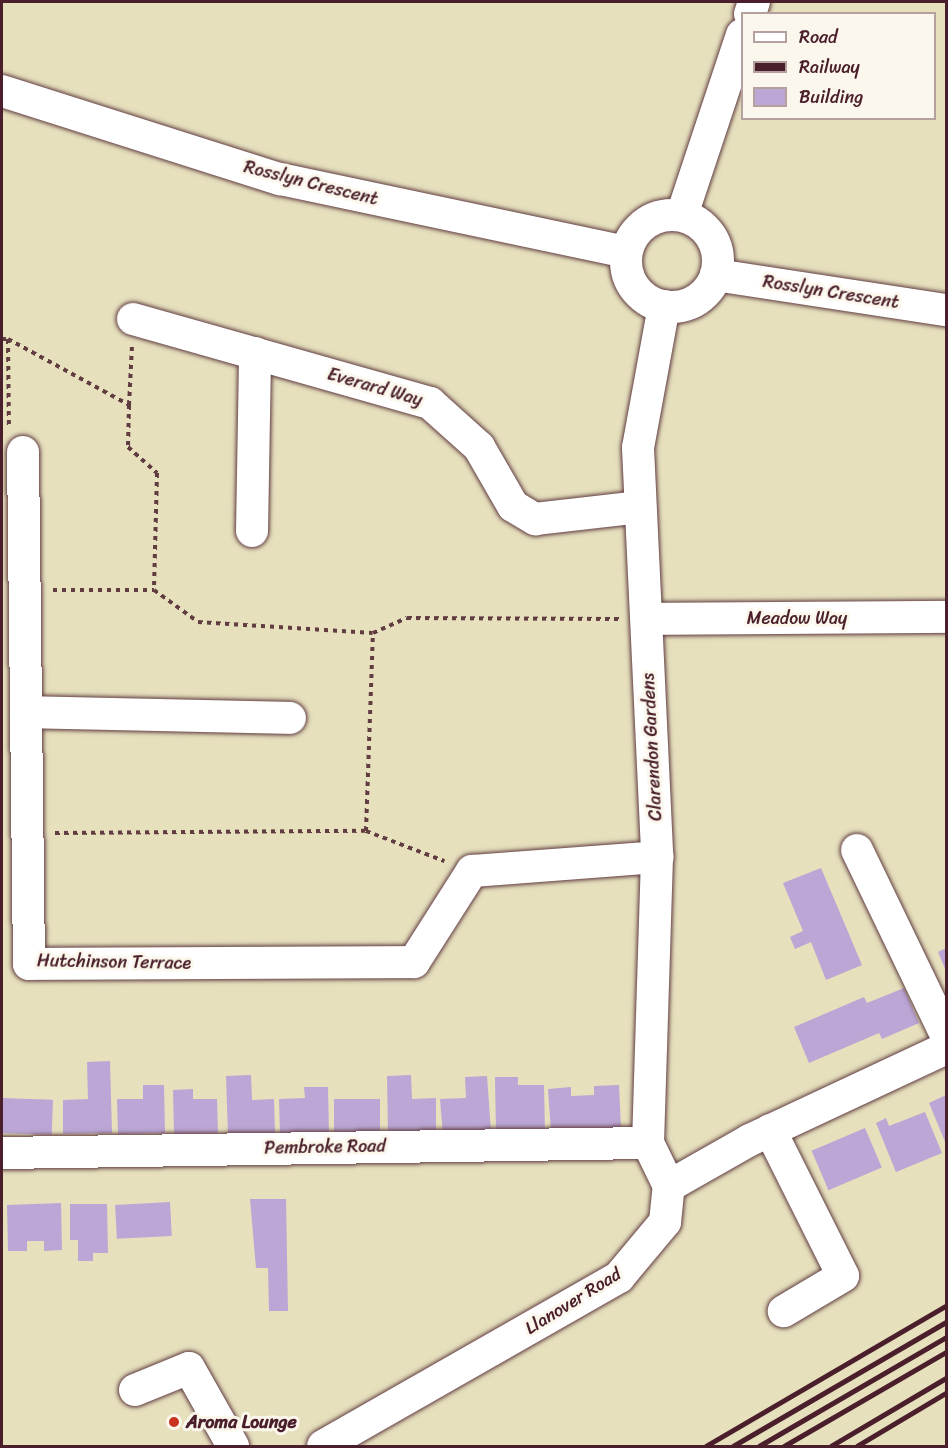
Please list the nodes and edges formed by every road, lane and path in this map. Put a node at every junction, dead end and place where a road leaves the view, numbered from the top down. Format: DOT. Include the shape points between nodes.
graph roads {
  1 [pos="741,38"];
  2 [pos="2,91"];
  3 [pos="681,215"];
  4 [pos="627,252"];
  5 [pos="716,275"];
  6 [pos="664,306"];
  7 [pos="946,310"];
  8 [pos="134,319"];
  9 [pos="2,339"];
  10 [pos="8,339"];
  11 [pos="255,353"];
  12 [pos="129,405"];
  13 [pos="23,452"];
  14 [pos="640,507"];
  15 [pos="252,531"];
  16 [pos="25,590"];
  17 [pos="154,590"];
  18 [pos="946,617"];
  19 [pos="647,619"];
  20 [pos="373,633"];
  21 [pos="26,712"];
  22 [pos="290,718"];
  23 [pos="366,831"];
  24 [pos="27,833"];
  25 [pos="857,850"];
  26 [pos="657,857"];
  27 [pos="472,871"];
  28 [pos="946,1035"];
  29 [pos="946,1048"];
  30 [pos="770,1130"];
  31 [pos="648,1143"];
  32 [pos="2,1154"];
  33 [pos="669,1186"];
  34 [pos="784,1311"];
  35 [pos="135,1390"];
  36 [pos="233,1446"];
  37 [pos="323,1446"];
  1 -- 3 [label="street"];
  2 -- 4 [label="street, Rosslyn Crescent" via="280,179"];
  3 -- 4 [label="street" via="657,217 643,225"];
  3 -- 5 [label="street" via="708,232 716,246"];
  4 -- 6 [label="street" via="628,276 636,290"];
  5 -- 6 [label="street" via="697,300 682,306"];
  5 -- 7 [label="street, Rosslyn Crescent"];
  6 -- 14 [label="street, Clarendon Gardens" via="638,448"];
  8 -- 11 [label="street, Everard Way"];
  8 -- 12 [label="path"];
  9 -- 10 [label="path"];
  10 -- 12 [label="path"];
  10 -- 13 [label="path" via="9,427"];
  11 -- 14 [label="street, Everard Way" via="430,403 479,447 513,506 535,519"];
  11 -- 15 [label="street"];
  12 -- 17 [label="path" via="128,447 157,473"];
  13 -- 16 [label="street, Hutchinson Terrace"];
  14 -- 19 [label="street, Clarendon Gardens"];
  16 -- 17 [label="path"];
  16 -- 21 [label="street, Hutchinson Terrace"];
  17 -- 20 [label="path" via="198,622"];
  18 -- 19 [label="street, Meadow Way"];
  19 -- 20 [label="path" via="407,618"];
  19 -- 26 [label="street, Clarendon Gardens"];
  20 -- 23 [label="path"];
  21 -- 22 [label="street"];
  21 -- 24 [label="street, Hutchinson Terrace"];
  23 -- 24 [label="path"];
  23 -- 27 [label="path"];
  24 -- 27 [label="street, Hutchinson Terrace" via="29,964 414,962"];
  25 -- 28 [label="street"];
  26 -- 27 [label="street"];
  26 -- 31 [label="street, Clarendon Gardens"];
  29 -- 30 [label="street"];
  30 -- 33 [label="street"];
  30 -- 34 [label="street" via="843,1276"];
  31 -- 32 [label="street, Pembroke Road"];
  31 -- 33 [label="street, Clarendon Gardens"];
  33 -- 37 [label="street, Llanover Road" via="665,1222 618,1277"];
  35 -- 36 [label="street" via="189,1368"];
}
